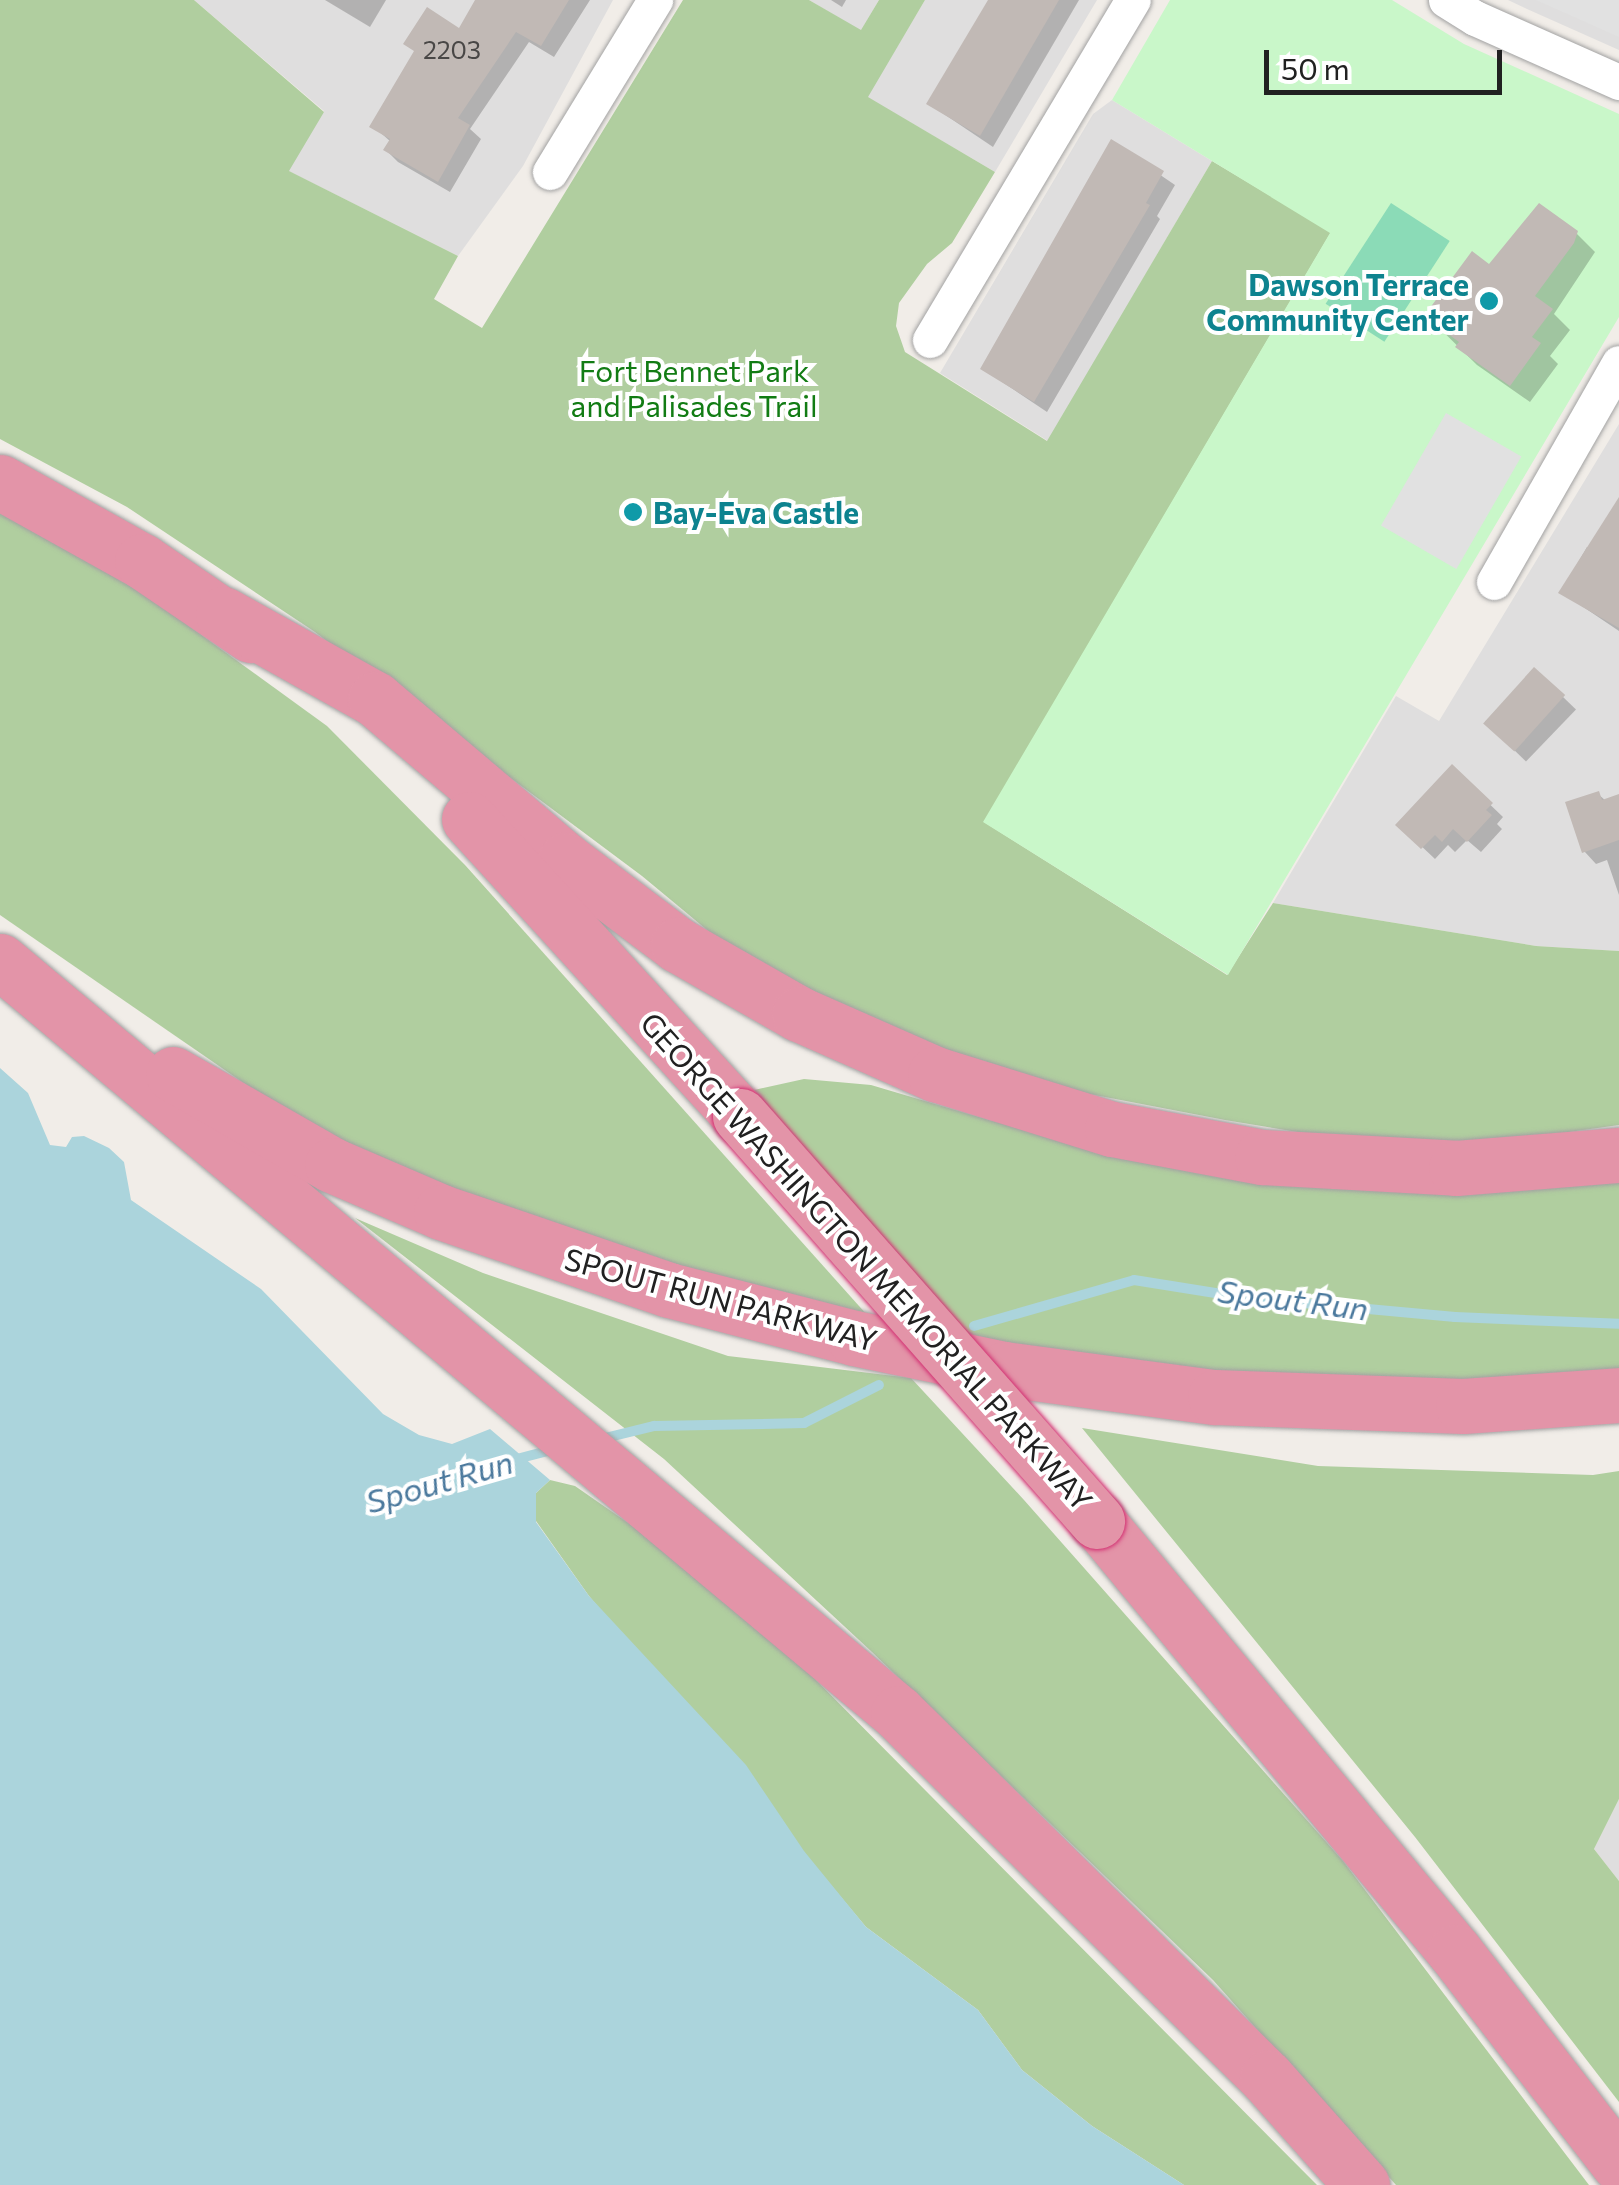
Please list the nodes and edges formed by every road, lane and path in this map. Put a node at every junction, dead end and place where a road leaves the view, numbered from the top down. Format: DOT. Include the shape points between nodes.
graph roads {
  1 [pos="654,0"];
  2 [pos="1133,0"];
  3 [pos="1446,0"];
  4 [pos="1619,82"];
  5 [pos="550,172"];
  6 [pos="930,340"];
  7 [pos="1619,364"];
  8 [pos="0,482"];
  9 [pos="1494,582"];
  10 [pos="223,614"];
  11 [pos="5,965"];
  12 [pos="1619,1155"];
  13 [pos="1619,1395"];
  14 [pos="1619,2164"];
  15 [pos="1362,2185"];
  1 -- 5 [label="street"];
  2 -- 6 [label="street"];
  3 -- 4 [label="street"];
  7 -- 9 [label="street"];
  8 -- 10 [label="highway, GEORGE WASHINGTON MEMORIAL PARKWAY"];
  10 -- 12 [label="highway" via="375,699 565,860 678,945 799,1014 935,1074 1112,1129 1262,1157 1456,1168"];
  10 -- 14 [label="highway, GEORGE WASHINGTON MEMORIAL PARKWAY, bridge" via="357,716 476,826 740,1116 1098,1521 1456,1952"];
  11 -- 13 [label="highway, SPOUT RUN PARKWAY" via="228,1107 384,1190 555,1254 796,1324 1004,1370 1215,1397 1464,1406"];
  11 -- 15 [label="highway" via="898,1713 1267,2078"];
}
